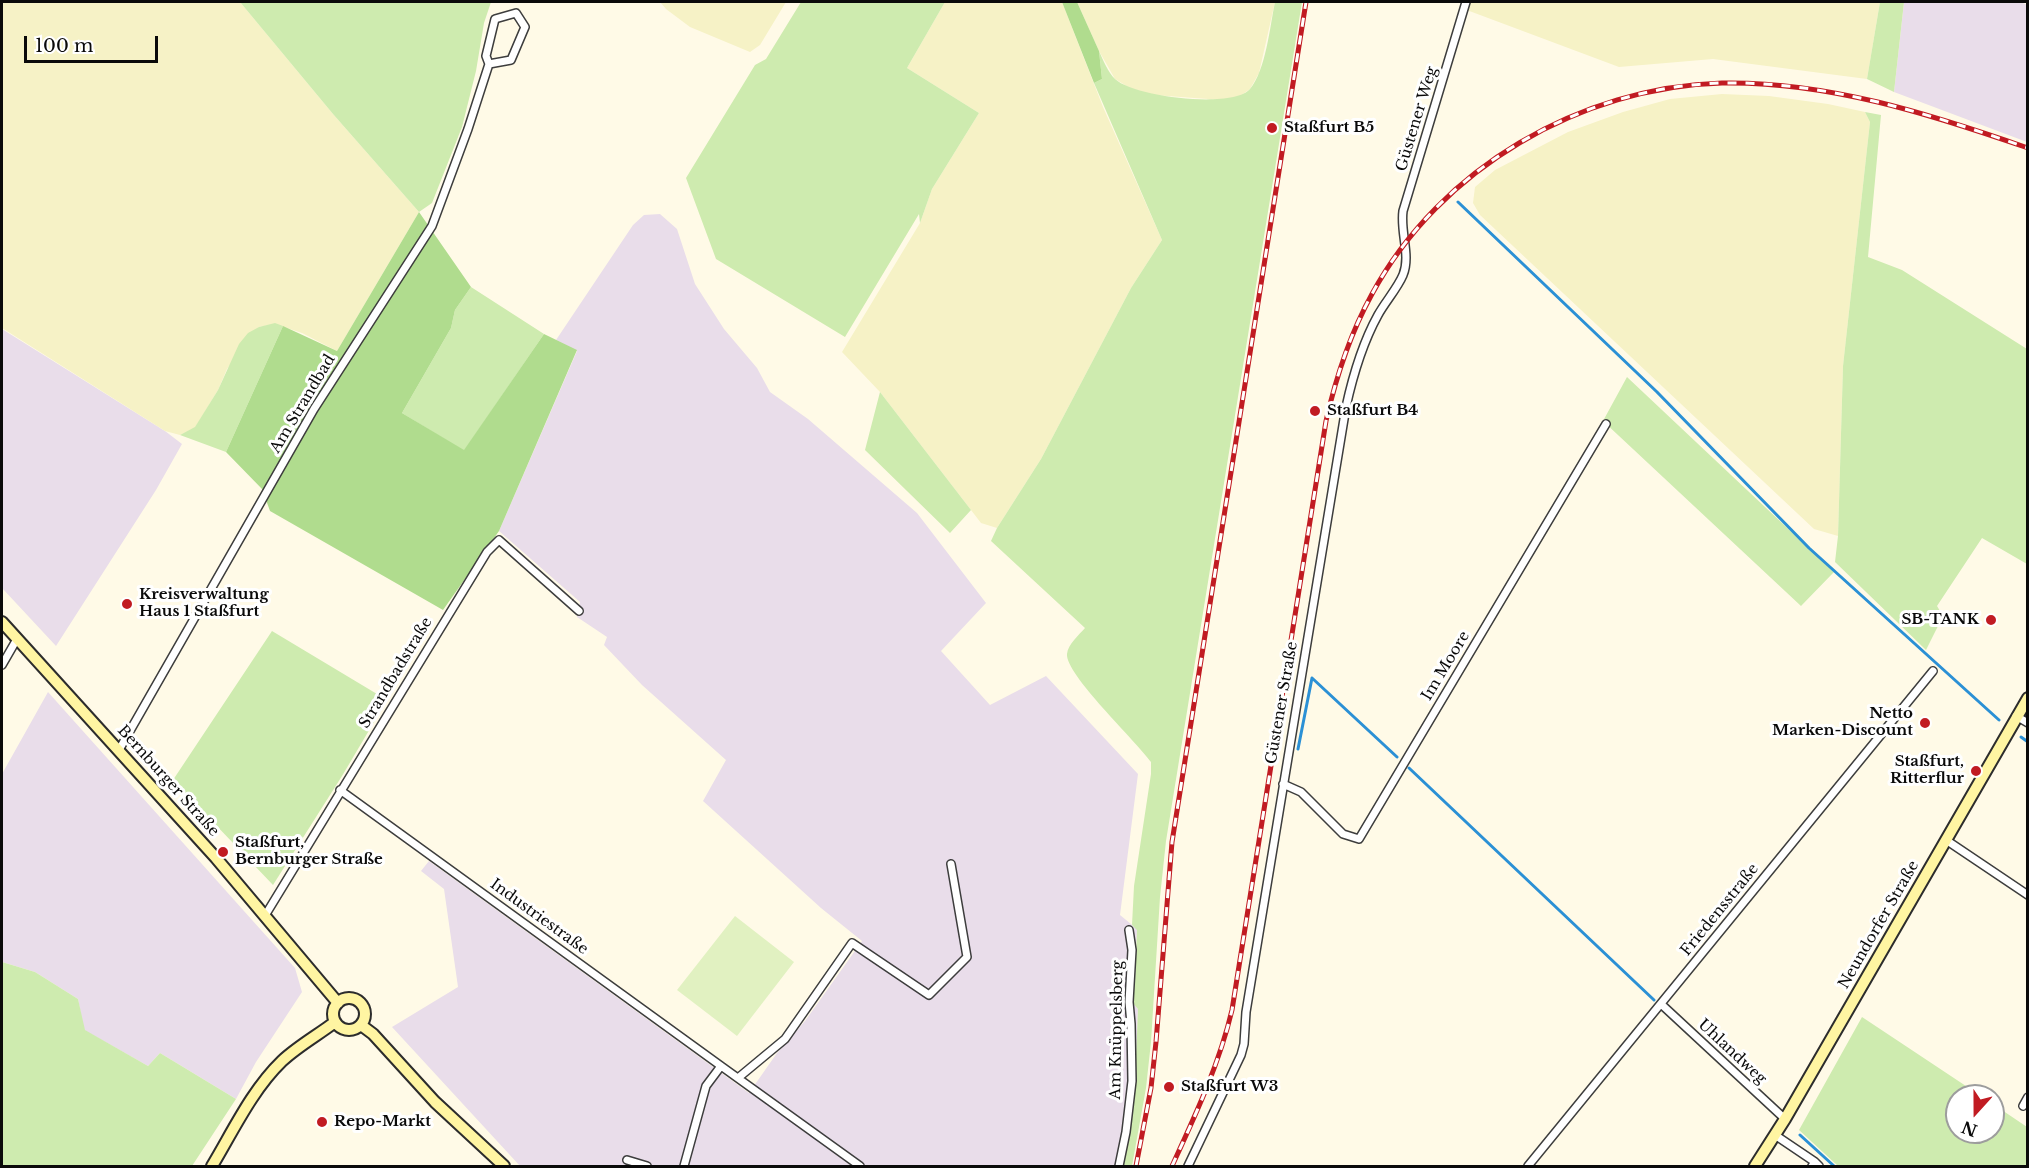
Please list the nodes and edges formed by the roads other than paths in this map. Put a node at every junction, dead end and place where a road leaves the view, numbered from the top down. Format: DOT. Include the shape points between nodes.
graph roads {
  1 [pos="1466,2"];
  2 [pos="489,64"];
  3 [pos="1405,244"];
  4 [pos="1606,424"];
  5 [pos="579,611"];
  6 [pos="2,622"];
  7 [pos="17,639"];
  8 [pos="2,665"];
  9 [pos="1933,670"];
  10 [pos="2028,698"];
  11 [pos="2016,716"];
  12 [pos="2028,723"];
  13 [pos="119,750"];
  14 [pos="1282,784"];
  15 [pos="340,790"];
  16 [pos="1946,840"];
  17 [pos="951,864"];
  18 [pos="2028,895"];
  19 [pos="266,914"];
  20 [pos="1129,930"];
  21 [pos="338,1003"];
  22 [pos="1661,1004"];
  23 [pos="335,1022"];
  24 [pos="361,1025"];
  25 [pos="721,1066"];
  26 [pos="738,1078"];
  27 [pos="2028,1097"];
  28 [pos="2023,1106"];
  29 [pos="1785,1119"];
  30 [pos="1775,1136"];
  31 [pos="627,1160"];
  32 [pos="1815,1165"];
  33 [pos="212,1167"];
  34 [pos="504,1167"];
  35 [pos="647,1167"];
  36 [pos="684,1167"];
  37 [pos="860,1167"];
  38 [pos="1119,1167"];
  39 [pos="1188,1167"];
  40 [pos="1528,1167"];
  41 [pos="1755,1167"];
  1 -- 3 [label="street, Güstener Weg" via="1403,211"];
  2 -- 2 [label="street, Am Strandbad" via="486,56 495,19 516,14 525,27 511,60"];
  2 -- 13 [label="street, Am Strandbad" via="432,226 314,410"];
  3 -- 14 [label="street, Güstener Straße" via="1402,277 1364,344 1346,407"];
  4 -- 14 [label="street, Im Moore" via="1359,839 1343,834 1301,792"];
  5 -- 15 [label="street, Strandbadstraße" via="499,540 480,561"];
  6 -- 7 [label="main road, Bernburger Straße"];
  7 -- 8 [label="street"];
  7 -- 13 [label="main road, Bernburger Straße"];
  9 -- 22 [label="street, Friedensstraße"];
  10 -- 11 [label="main road, Neundorfer Straße"];
  11 -- 12 [label="street"];
  11 -- 16 [label="main road, Neundorfer Straße"];
  13 -- 19 [label="main road, Bernburger Straße"];
  14 -- 39 [label="street, Güstener Straße" via="1241,1055"];
  15 -- 19 [label="street, Strandbadstraße"];
  15 -- 25 [label="street, Industriestraße"];
  16 -- 18 [label="street"];
  16 -- 29 [label="main road, Neundorfer Straße"];
  17 -- 26 [label="street" via="967,957 929,995 852,943 785,1039"];
  19 -- 21 [label="main road, Bernburger Straße"];
  20 -- 38 [label="street, Am Knüppelsberg" via="1132,1081"];
  21 -- 23 [label="main road" via="333,1010"];
  21 -- 24 [label="main road" via="352,999 361,1004"];
  22 -- 29 [label="street, Uhlandweg"];
  22 -- 40 [label="street, Friedensstraße"];
  23 -- 24 [label="main road" via="347,1030"];
  23 -- 33 [label="main road" via="272,1072"];
  24 -- 34 [label="main road"];
  25 -- 26 [label="street, Industriestraße"];
  25 -- 36 [label="street" via="706,1086"];
  26 -- 37 [label="street, Industriestraße"];
  27 -- 28 [label="street"];
  29 -- 30 [label="main road, Neundorfer Straße"];
  30 -- 32 [label="street"];
  30 -- 41 [label="main road, Neundorfer Straße"];
  31 -- 35 [label="street"];
}
